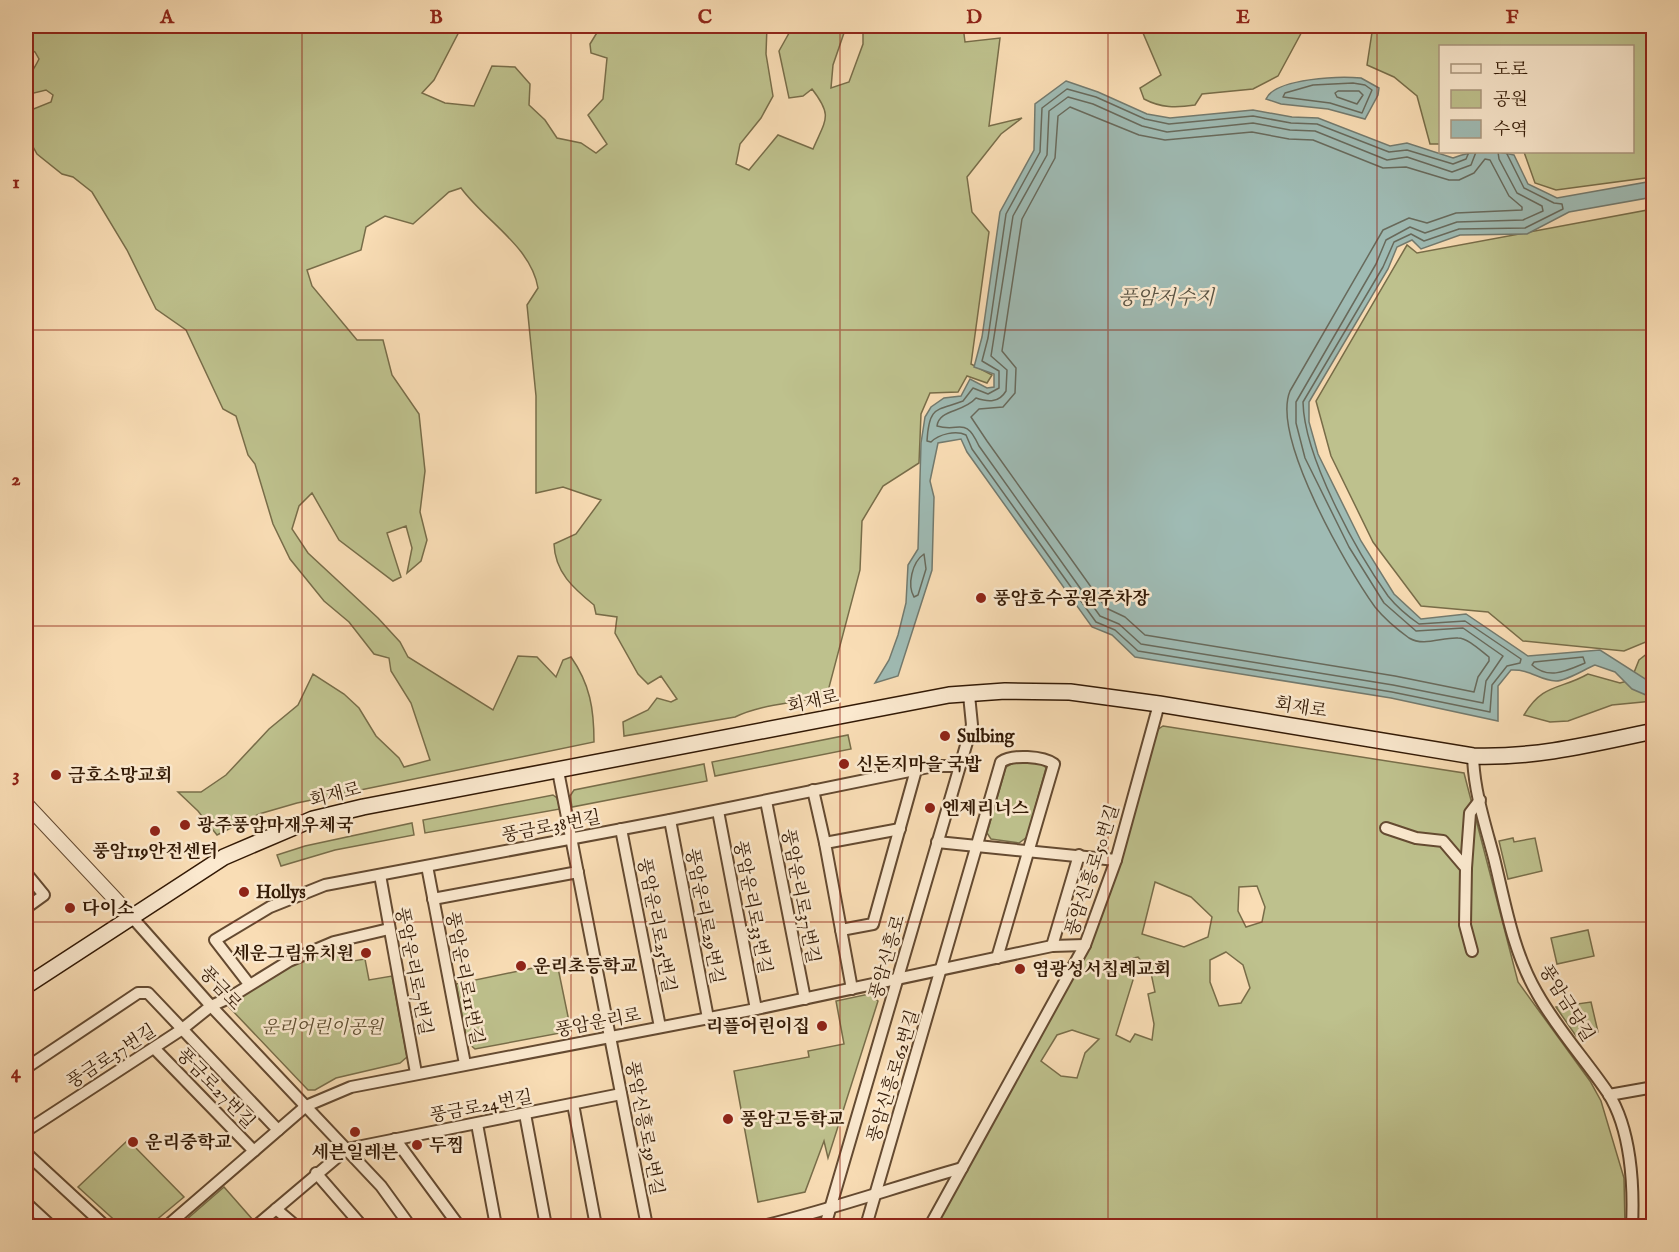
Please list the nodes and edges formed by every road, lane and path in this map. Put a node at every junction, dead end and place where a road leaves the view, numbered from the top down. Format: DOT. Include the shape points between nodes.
graph roads {
  1 [pos="969,696"];
  2 [pos="1159,704"];
  3 [pos="1653,731"];
  4 [pos="1473,756"];
  5 [pos="959,766"];
  6 [pos="916,770"];
  7 [pos="558,771"];
  8 [pos="813,790"];
  9 [pos="1480,800"];
  10 [pos="766,801"];
  11 [pos="26,804"];
  12 [pos="718,811"];
  13 [pos="670,820"];
  14 [pos="1386,828"];
  15 [pos="621,829"];
  16 [pos="900,829"];
  17 [pos="572,839"];
  18 [pos="938,842"];
  19 [pos="825,843"];
  20 [pos="979,846"];
  21 [pos="1029,850"];
  22 [pos="1079,855"];
  23 [pos="1116,860"];
  24 [pos="427,866"];
  25 [pos="1466,868"];
  26 [pos="578,872"];
  27 [pos="26,873"];
  28 [pos="380,875"];
  29 [pos="433,899"];
  30 [pos="26,908"];
  31 [pos="131,916"];
  32 [pos="388,929"];
  33 [pos="841,930"];
  34 [pos="1085,945"];
  35 [pos="1052,946"];
  36 [pos="1472,951"];
  37 [pos="997,958"];
  38 [pos="942,970"];
  39 [pos="898,979"];
  40 [pos="249,984"];
  41 [pos="26,986"];
  42 [pos="852,989"];
  43 [pos="805,999"];
  44 [pos="211,1006"];
  45 [pos="756,1009"];
  46 [pos="708,1018"];
  47 [pos="660,1027"];
  48 [pos="182,1030"];
  49 [pos="610,1037"];
  50 [pos="154,1048"];
  51 [pos="465,1064"];
  52 [pos="26,1068"];
  53 [pos="416,1072"];
  54 [pos="1653,1088"];
  55 [pos="621,1094"];
  56 [pos="1609,1095"];
  57 [pos="573,1104"];
  58 [pos="306,1106"];
  59 [pos="525,1114"];
  60 [pos="477,1124"];
  61 [pos="278,1130"];
  62 [pos="26,1131"];
  63 [pos="395,1139"];
  64 [pos="347,1149"];
  65 [pos="254,1151"];
  66 [pos="26,1153"];
  67 [pos="962,1168"];
  68 [pos="316,1173"];
  69 [pos="876,1192"];
  70 [pos="26,1203"];
  71 [pos="276,1209"];
  72 [pos="830,1210"];
  73 [pos="41,1218"];
  74 [pos="496,1225"];
  75 [pos="33,1227"];
  76 [pos="51,1227"];
  77 [pos="105,1227"];
  78 [pos="167,1227"];
  79 [pos="256,1227"];
  80 [pos="296,1227"];
  81 [pos="362,1227"];
  82 [pos="410,1227"];
  83 [pos="459,1227"];
  84 [pos="481,1227"];
  85 [pos="546,1227"];
  86 [pos="596,1227"];
  87 [pos="647,1227"];
  88 [pos="762,1227"];
  89 [pos="825,1227"];
  90 [pos="866,1227"];
  91 [pos="930,1227"];
  92 [pos="1632,1227"];
  1 -- 2 [label="main road, 회재로" via="1050,691"];
  1 -- 5 [label="street, 풍암신흥로" via="972,725"];
  1 -- 7 [label="main road, 회재로" via="949,695 860,711"];
  2 -- 4 [label="main road, 회재로"];
  2 -- 23 [label="street, 풍암신흥로50번길"];
  3 -- 4 [label="main road, 회재로" via="1549,754"];
  4 -- 9 [label="street, 풍암금당길"];
  5 -- 6 [label="street, 풍금로38번길"];
  5 -- 18 [label="street, 풍암신흥로"];
  6 -- 8 [label="street, 풍금로38번길"];
  6 -- 16 [label="street"];
  7 -- 17 [label="street, 풍암신흥로39번길"];
  7 -- 31 [label="main road, 회재로" via="313,819 224,857"];
  8 -- 10 [label="street, 풍금로38번길"];
  8 -- 19 [label="street"];
  9 -- 25 [label="street" via="1470,813"];
  9 -- 56 [label="street, 풍암금당길" via="1512,932 1525,968 1556,1023"];
  10 -- 12 [label="street, 풍금로38번길"];
  10 -- 43 [label="street, 풍암운리로37번길"];
  11 -- 31 [label="street, 풍금로"];
  12 -- 13 [label="street, 풍금로38번길"];
  12 -- 45 [label="street, 풍암운리로33번길"];
  13 -- 15 [label="street, 풍금로38번길"];
  13 -- 46 [label="street, 풍암운리로29번길"];
  14 -- 25 [label="street" via="1416,838 1443,841"];
  15 -- 17 [label="street, 풍금로38번길"];
  15 -- 47 [label="street, 풍암운리로25번길"];
  16 -- 19 [label="street"];
  16 -- 33 [label="street" via="873,924"];
  17 -- 24 [label="street, 풍금로38번길"];
  17 -- 26 [label="street, 풍암신흥로39번길"];
  18 -- 20 [label="street"];
  18 -- 39 [label="street, 풍암신흥로"];
  19 -- 33 [label="street"];
  20 -- 21 [label="street"];
  20 -- 21 [label="street, 풍암신흥로62번길" via="1001,762 1007,758 1047,759 1054,764"];
  20 -- 38 [label="street, 풍암신흥로62번길"];
  21 -- 22 [label="street"];
  21 -- 37 [label="street"];
  22 -- 23 [label="street"];
  22 -- 35 [label="street"];
  23 -- 34 [label="street, 풍암신흥로50번길"];
  24 -- 28 [label="street, 풍금로38번길"];
  24 -- 29 [label="street, 풍암운리로11번길"];
  25 -- 36 [label="street" via="1464,925"];
  26 -- 29 [label="street, 풍암운리로11번길"];
  26 -- 49 [label="street, 풍암신흥로39번길"];
  27 -- 30 [label="street" via="44,895"];
  28 -- 32 [label="street, 풍암운리로7번길"];
  28 -- 40 [label="street, 풍금로38번길" via="325,885 270,907 215,940"];
  29 -- 51 [label="street, 풍암운리로11번길"];
  31 -- 41 [label="main road, 회재로"];
  31 -- 44 [label="street, 풍금로"];
  32 -- 40 [label="street" via="334,942"];
  32 -- 53 [label="street, 풍암운리로7번길"];
  33 -- 42 [label="street"];
  34 -- 35 [label="street, 풍암운리로"];
  34 -- 67 [label="street, 풍암신흥로50번길"];
  35 -- 37 [label="street, 풍암운리로"];
  37 -- 38 [label="street, 풍암운리로"];
  38 -- 39 [label="street, 풍암운리로"];
  38 -- 69 [label="street, 풍암신흥로62번길"];
  39 -- 42 [label="street, 풍암운리로"];
  39 -- 72 [label="street, 풍암신흥로"];
  40 -- 44 [label="street"];
  42 -- 43 [label="street, 풍암운리로"];
  43 -- 45 [label="street, 풍암운리로"];
  44 -- 48 [label="street, 풍금로37번길"];
  44 -- 58 [label="street, 풍금로"];
  45 -- 46 [label="street, 풍암운리로"];
  46 -- 47 [label="street, 풍암운리로"];
  47 -- 49 [label="street, 풍암운리로"];
  48 -- 50 [label="street, 풍금로37번길"];
  48 -- 52 [label="street, 풍금로27번길" via="148,993 138,993"];
  48 -- 61 [label="street, 풍금로27번길"];
  49 -- 51 [label="street, 풍암운리로"];
  49 -- 55 [label="street, 풍암신흥로39번길"];
  50 -- 62 [label="street, 풍금로37번길"];
  50 -- 65 [label="street, 풍금로27번길"];
  51 -- 53 [label="street, 풍암운리로"];
  53 -- 58 [label="street, 풍암운리로" via="351,1087"];
  54 -- 56 [label="street"];
  55 -- 57 [label="street, 풍금로24번길"];
  55 -- 87 [label="street, 풍암신흥로39번길"];
  56 -- 92 [label="street, 풍암금당길" via="1629,1156"];
  57 -- 59 [label="street, 풍금로24번길"];
  57 -- 86 [label="street"];
  58 -- 61 [label="street, 풍금로27번길"];
  58 -- 64 [label="street, 풍금로"];
  59 -- 60 [label="street, 풍금로24번길"];
  59 -- 85 [label="street"];
  60 -- 63 [label="street, 풍금로24번길"];
  60 -- 74 [label="street"];
  61 -- 65 [label="street, 풍금로27번길"];
  63 -- 64 [label="street, 풍금로24번길"];
  63 -- 83 [label="street"];
  64 -- 68 [label="street"];
  64 -- 82 [label="street, 풍금로" via="381,1186"];
  65 -- 78 [label="street, 풍금로27번길"];
  66 -- 77 [label="street"];
  67 -- 69 [label="street"];
  67 -- 91 [label="street, 풍암신흥로50번길"];
  68 -- 71 [label="street"];
  68 -- 81 [label="street"];
  69 -- 72 [label="street"];
  69 -- 90 [label="street"];
  70 -- 73 [label="street"];
  71 -- 79 [label="street"];
  71 -- 80 [label="street"];
  72 -- 88 [label="street"];
  72 -- 89 [label="street, 풍암신흥로"];
  73 -- 75 [label="street"];
  73 -- 76 [label="street"];
  74 -- 84 [label="street"];
}
